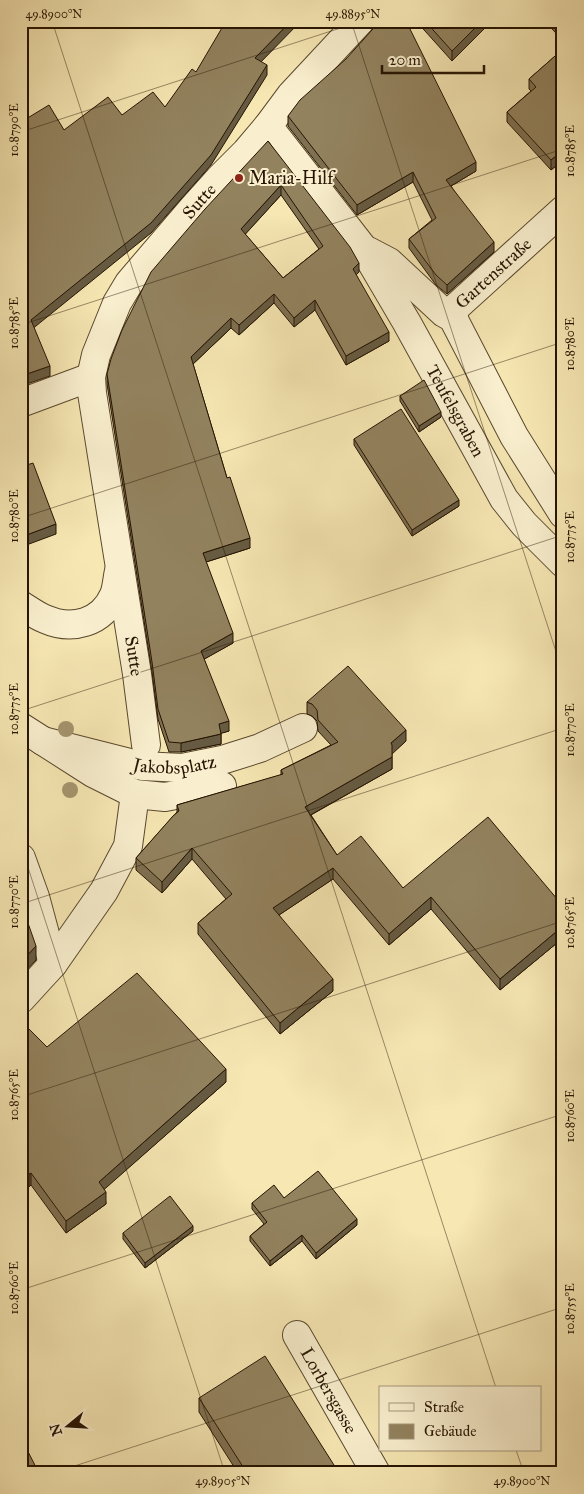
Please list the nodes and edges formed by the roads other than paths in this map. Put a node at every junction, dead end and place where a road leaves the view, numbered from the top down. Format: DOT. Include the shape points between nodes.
graph roads {
  1 [pos="360,21"];
  2 [pos="268,126"];
  3 [pos="563,210"];
  4 [pos="363,248"];
  5 [pos="453,318"];
  6 [pos="91,377"];
  7 [pos="21,403"];
  8 [pos="563,514"];
  9 [pos="563,563"];
  10 [pos="120,568"];
  11 [pos="21,605"];
  12 [pos="303,728"];
  13 [pos="32,734"];
  14 [pos="146,745"];
  15 [pos="222,786"];
  16 [pos="135,794"];
  17 [pos="21,858"];
  18 [pos="53,964"];
  19 [pos="21,999"];
  20 [pos="297,1335"];
  21 [pos="376,1473"];
  1 -- 2 [label="street, Sutte" via="290,95"];
  2 -- 4 [label="street, Teufelsgraben"];
  2 -- 6 [label="street, Sutte" via="129,284 105,331"];
  3 -- 5 [label="street, Gartenstraße" via="455,308"];
  4 -- 5 [label="street, Teufelsgraben" via="388,262 444,314"];
  4 -- 9 [label="street, Teufelsgraben" via="504,499"];
  5 -- 8 [label="street, Teufelsgraben" via="514,436"];
  6 -- 7 [label="street"];
  6 -- 10 [label="street, Sutte"];
  10 -- 11 [label="street, Sutte" via="114,594 103,613 86,623 74,625 44,619"];
  10 -- 14 [label="street, Sutte"];
  12 -- 13 [label="street, Jakobsplatz" via="260,748 182,768 142,766"];
  13 -- 16 [label="street, Jakobsplatz" via="93,773"];
  15 -- 16 [label="street, Jakobsplatz" via="165,798"];
  16 -- 18 [label="street, Jakobsplatz" via="128,846 104,891"];
  17 -- 18 [label="street"];
  18 -- 19 [label="street, Jakobsplatz"];
  20 -- 21 [label="street, Lorbersgasse"];
}
